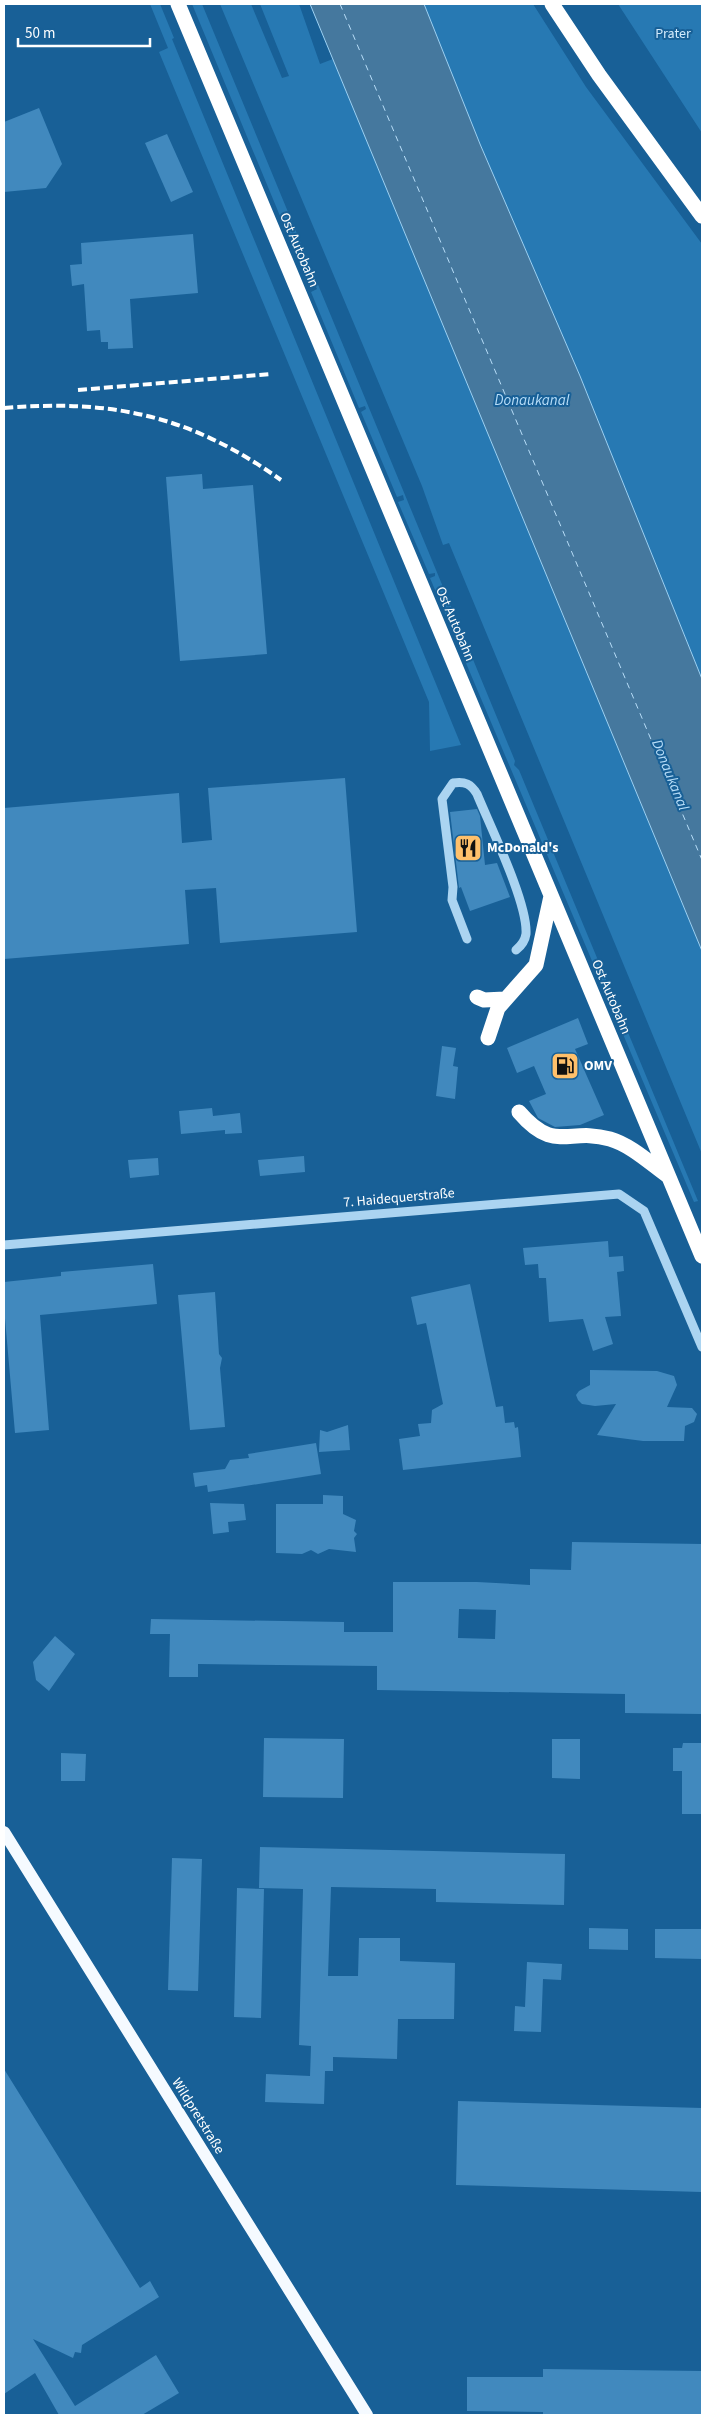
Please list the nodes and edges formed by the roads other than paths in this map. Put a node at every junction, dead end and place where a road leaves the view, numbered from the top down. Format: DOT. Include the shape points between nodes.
graph roads {
  1 [pos="178,4"];
  2 [pos="552,4"];
  3 [pos="702,216"];
  4 [pos="551,896"];
  5 [pos="467,940"];
  6 [pos="516,950"];
  7 [pos="477,997"];
  8 [pos="504,999"];
  9 [pos="488,1038"];
  10 [pos="519,1112"];
  11 [pos="670,1177"];
  12 [pos="4,1245"];
  13 [pos="702,1256"];
  14 [pos="702,1347"];
  15 [pos="4,1832"];
  16 [pos="367,2415"];
  1 -- 4 [label="highway, Ost Autobahn"];
  2 -- 3 [label="highway"];
  4 -- 8 [label="highway" via="536,965"];
  4 -- 11 [label="highway, Ost Autobahn"];
  5 -- 6 [label="street" via="452,900 442,799 453,783 462,781 472,786 477,794 520,899 526,936"];
  7 -- 8 [label="highway"];
  8 -- 9 [label="highway"];
  10 -- 11 [label="highway" via="543,1134 557,1138 591,1136 611,1139"];
  11 -- 13 [label="highway, Ost Autobahn"];
  12 -- 14 [label="street, 7. Haidequerstraße" via="619,1194 644,1211"];
  15 -- 16 [label="main road, Wildpretstraße"];
}
